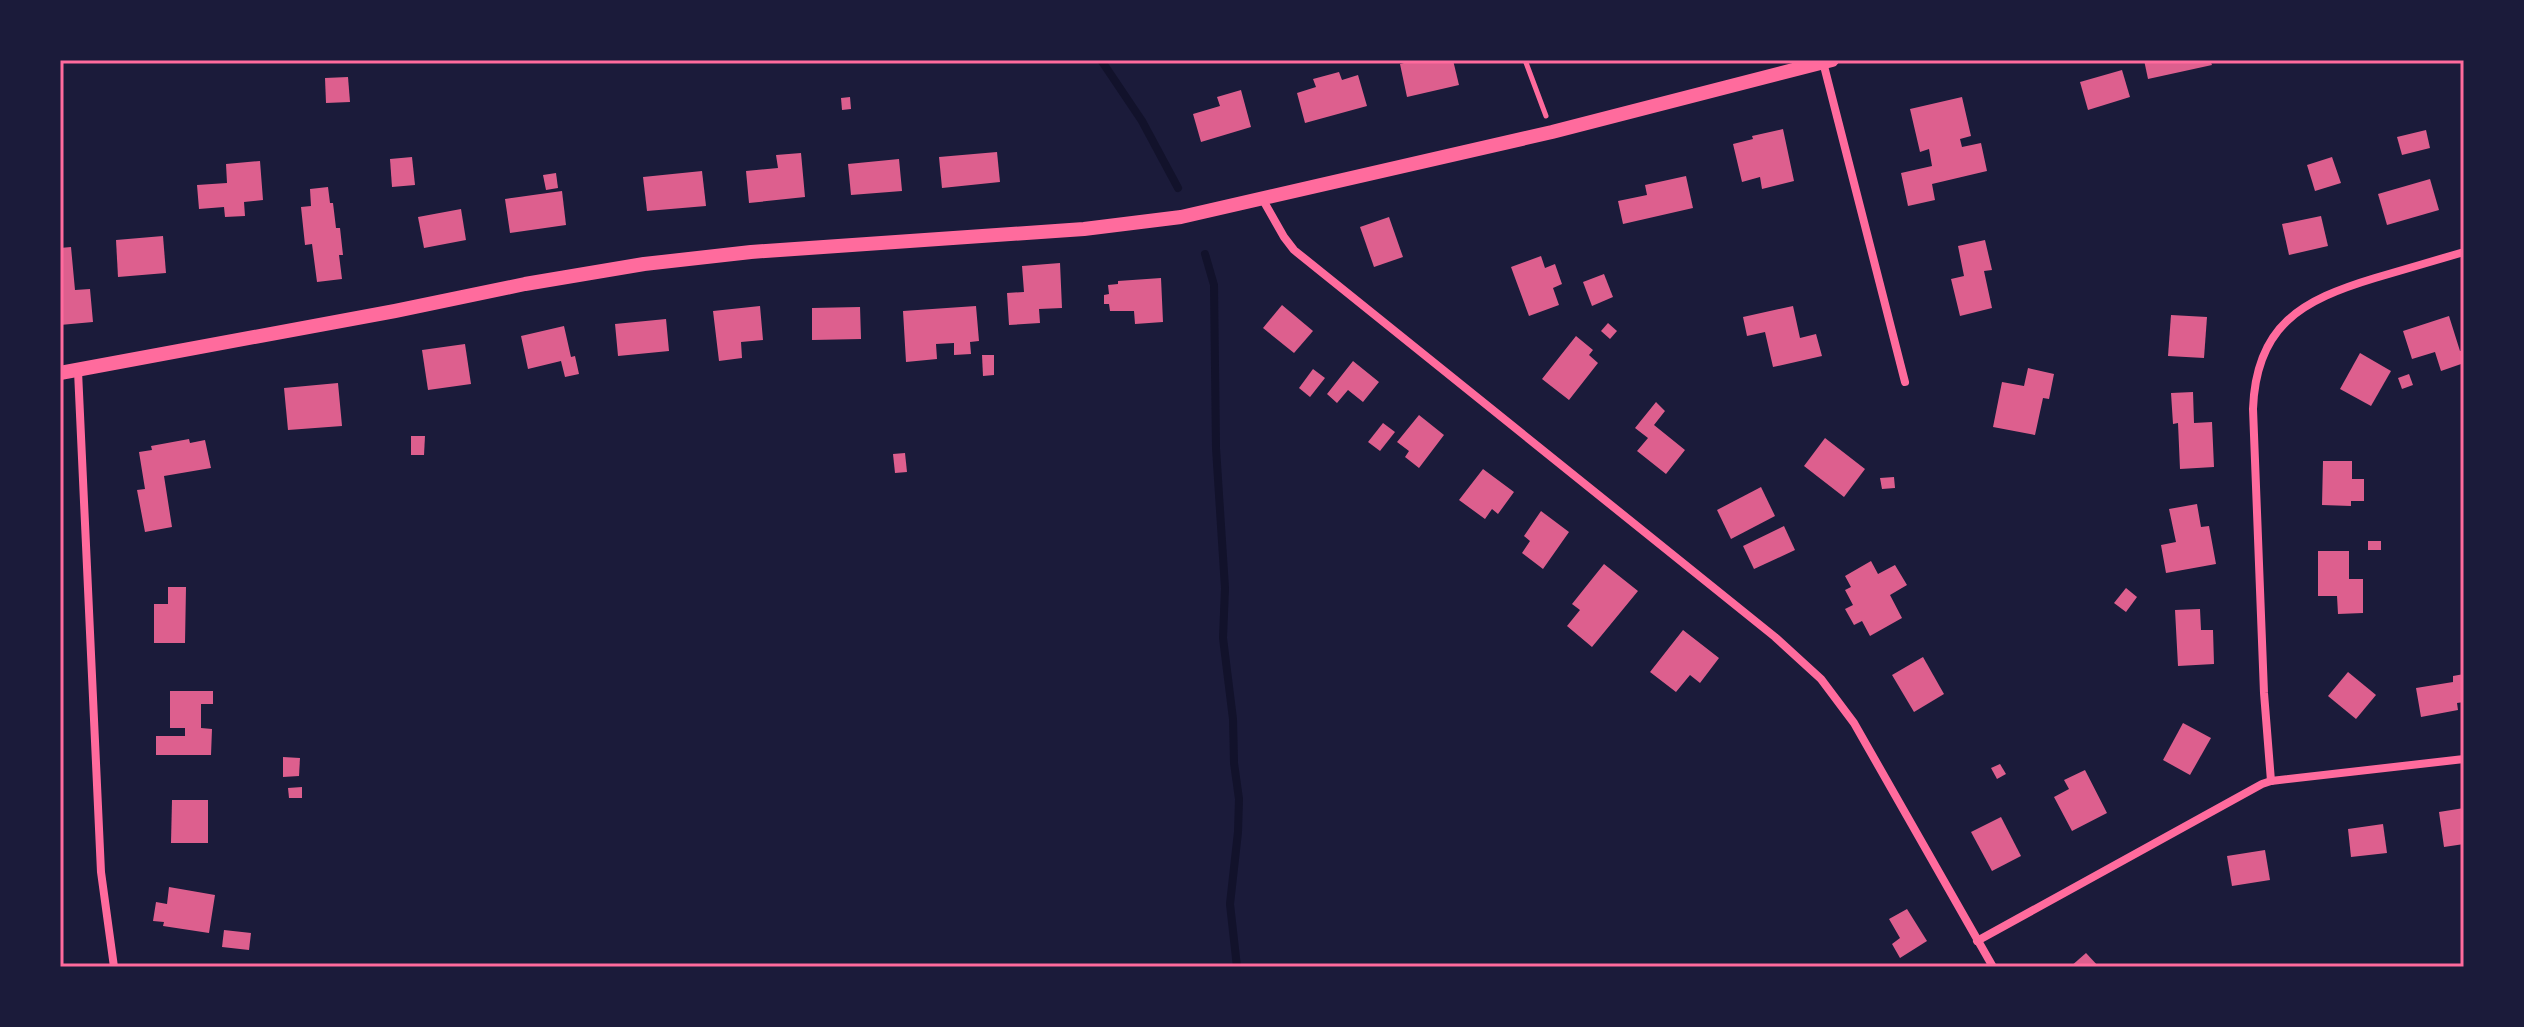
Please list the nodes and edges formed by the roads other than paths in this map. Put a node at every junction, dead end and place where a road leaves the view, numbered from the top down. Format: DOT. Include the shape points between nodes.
graph roads {
  1 [pos="1827,61"];
  2 [pos="1263,200"];
  3 [pos="2464,252"];
  4 [pos="78,371"];
  5 [pos="60,373"];
  6 [pos="1905,382"];
  7 [pos="2464,759"];
  8 [pos="2271,781"];
  9 [pos="1977,941"];
  10 [pos="114,967"];
  11 [pos="1993,967"];
  1 -- 2 [label="street"];
  1 -- 6 [label="street"];
  2 -- 4 [label="street" via="1084,229 765,251 631,266"];
  2 -- 9 [label="street" via="1294,250 1821,679 1873,753"];
  3 -- 8 [label="street" via="2315,299 2284,324 2258,370 2253,409"];
  4 -- 5 [label="street"];
  4 -- 10 [label="street" via="100,858"];
  7 -- 8 [label="street"];
  8 -- 9 [label="street"];
  9 -- 11 [label="street"];
}
